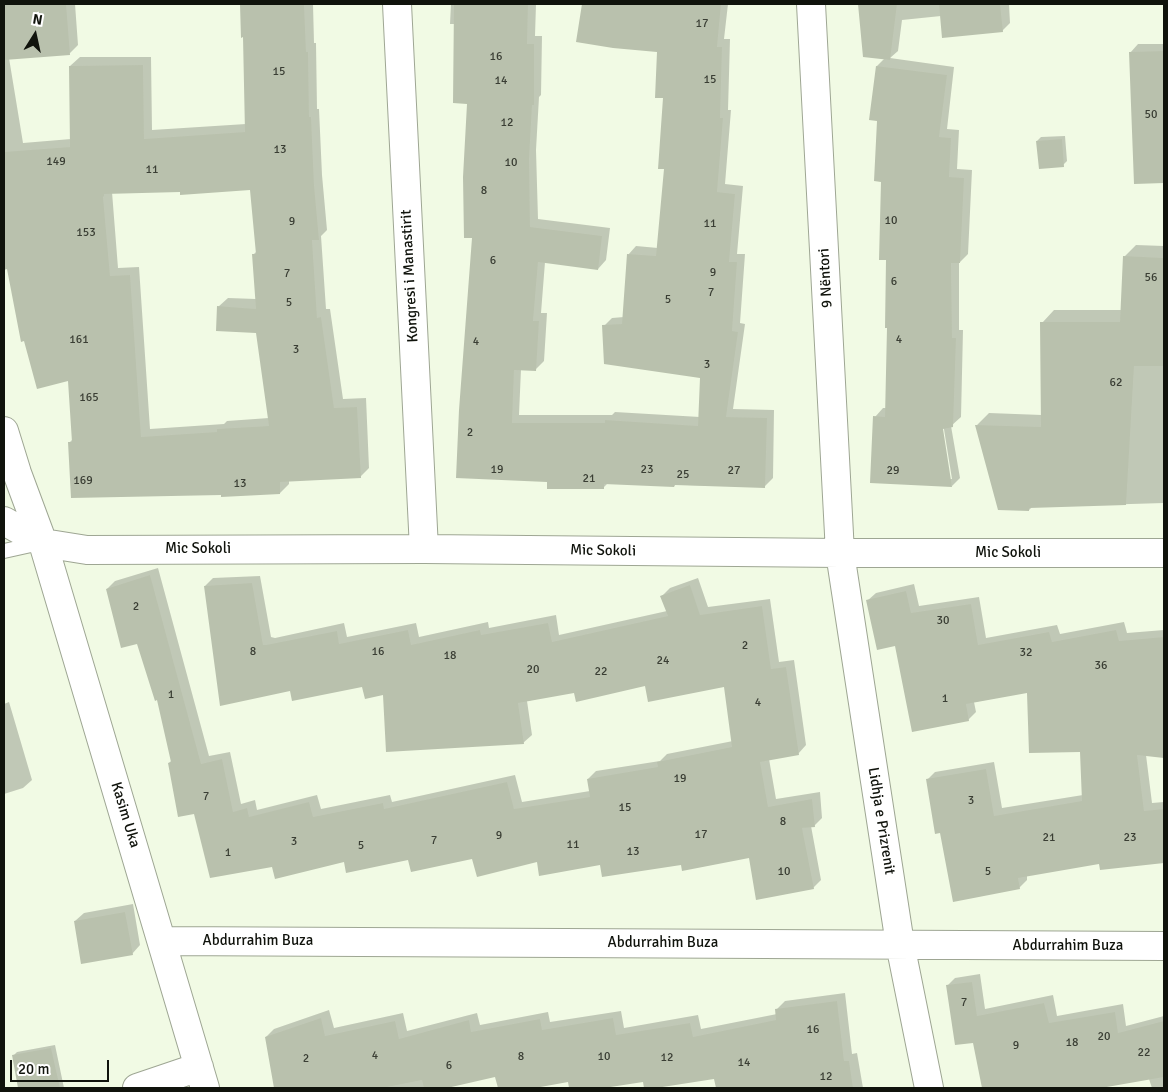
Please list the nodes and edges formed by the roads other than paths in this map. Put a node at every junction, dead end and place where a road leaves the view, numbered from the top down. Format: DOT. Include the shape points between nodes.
graph roads {
  1 [pos="397,4"];
  2 [pos="811,4"];
  3 [pos="4,431"];
  4 [pos="4,521"];
  5 [pos="43,543"];
  6 [pos="424,549"];
  7 [pos="4,551"];
  8 [pos="840,553"];
  9 [pos="1164,553"];
  10 [pos="162,941"];
  11 [pos="900,944"];
  12 [pos="1164,946"];
  13 [pos="202,1078"];
  14 [pos="137,1088"];
  15 [pos="929,1088"];
  1 -- 6 [label="street, Kongresi i Manastirit"];
  2 -- 8 [label="street, 9 Nëntori"];
  3 -- 5 [label="street, Kasim Uka"];
  4 -- 5 [label="street"];
  5 -- 6 [label="street, Mic Sokoli" via="87,550"];
  5 -- 7 [label="lane"];
  5 -- 10 [label="street, Kasim Uka"];
  6 -- 8 [label="street, Mic Sokoli"];
  8 -- 9 [label="street, Mic Sokoli"];
  8 -- 11 [label="street, Lidhja e Prizrenit"];
  10 -- 11 [label="street, Abdurrahim Buza"];
  10 -- 13 [label="street, Kasim Uka"];
  11 -- 12 [label="street, Abdurrahim Buza"];
  11 -- 15 [label="street, Lidhja e Prizrenit"];
  13 -- 14 [label="street"];
}
